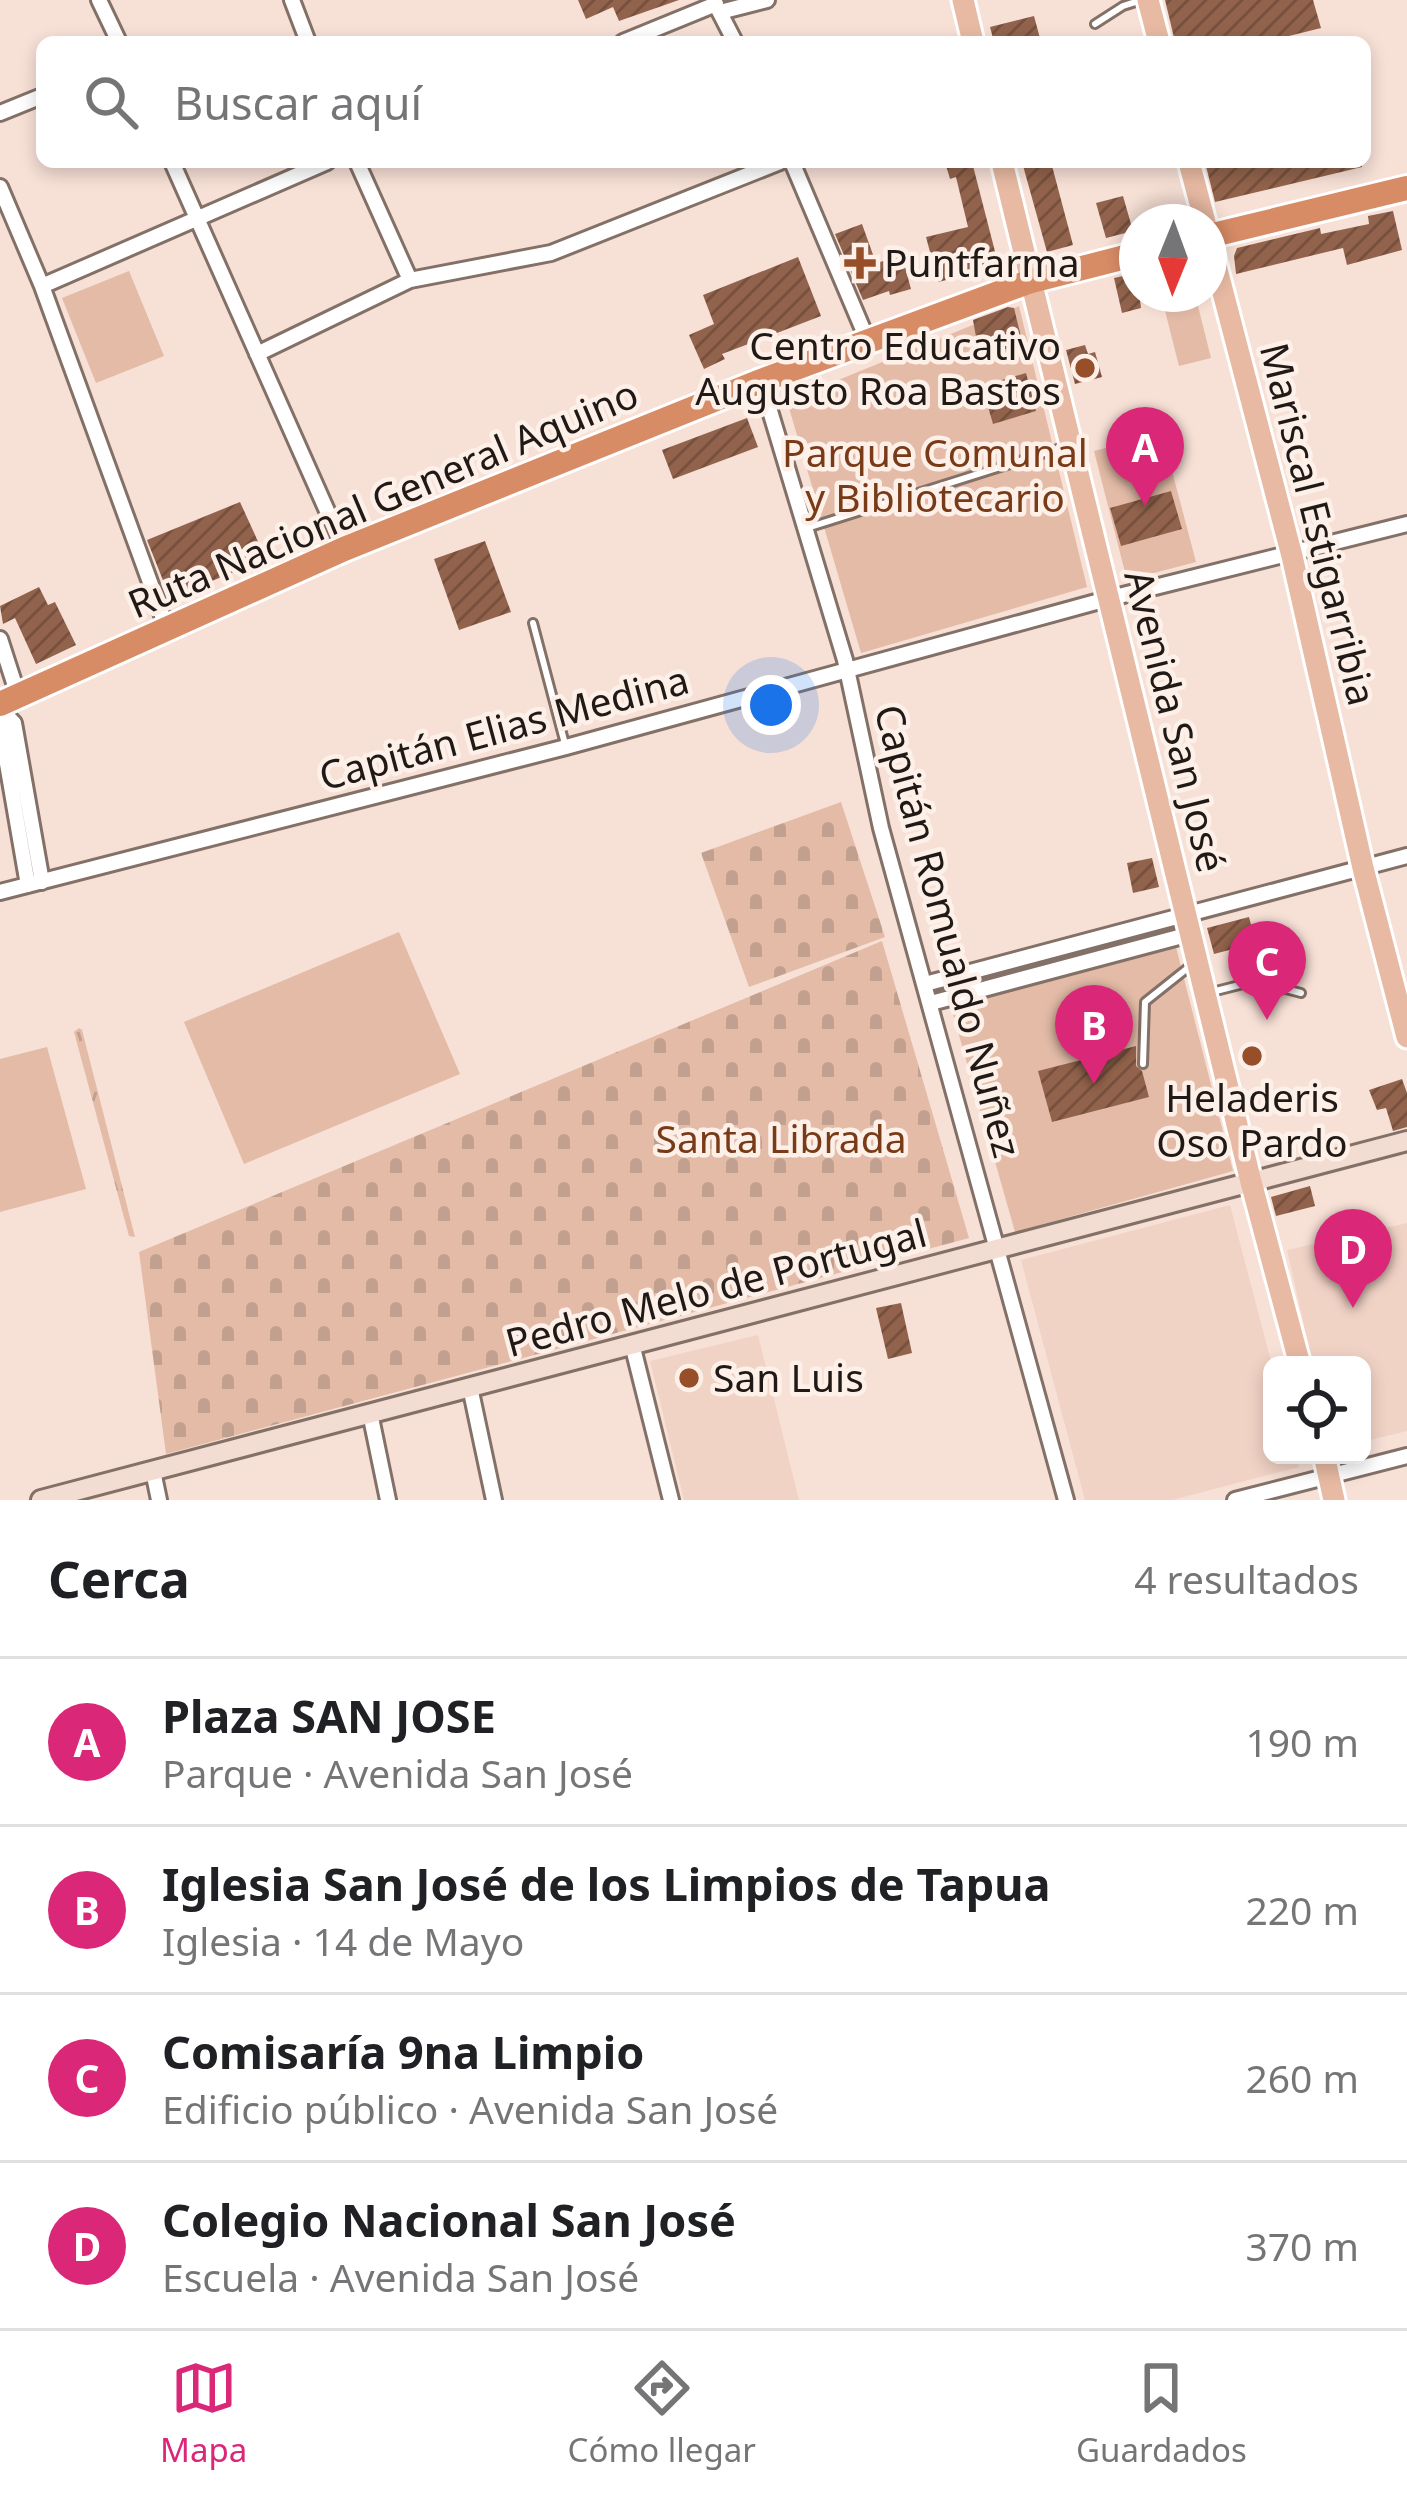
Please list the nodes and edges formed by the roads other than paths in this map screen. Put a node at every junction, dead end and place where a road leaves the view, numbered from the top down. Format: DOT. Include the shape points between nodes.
graph roads {
  1 [pos="99,0"];
  2 [pos="292,0"];
  3 [pos="767,0"];
  4 [pos="962,0"];
  5 [pos="1145,0"];
  6 [pos="717,5"];
  7 [pos="1095,24"];
  8 [pos="115,36"];
  9 [pos="306,36"];
  10 [pos="638,36"];
  11 [pos="732,36"];
  12 [pos="971,36"];
  13 [pos="1157,36"];
  14 [pos="36,98"];
  15 [pos="0,113"];
  16 [pos="175,168"];
  17 [pos="314,168"];
  18 [pos="360,168"];
  19 [pos="765,168"];
  20 [pos="795,168"];
  21 [pos="1003,168"];
  22 [pos="1191,168"];
  23 [pos="0,187"];
  24 [pos="1407,188"];
  25 [pos="1200,204"];
  26 [pos="197,219"];
  27 [pos="1227,233"];
  28 [pos="1119,258"];
  29 [pos="410,280"];
  30 [pos="1031,280"];
  31 [pos="42,286"];
  32 [pos="1227,307"];
  33 [pos="867,340"];
  34 [pos="257,354"];
  35 [pos="761,381"];
  36 [pos="1070,445"];
  37 [pos="1407,524"];
  38 [pos="807,528"];
  39 [pos="344,549"];
  40 [pos="1292,556"];
  41 [pos="1107,599"];
  42 [pos="533,623"];
  43 [pos="166,626"];
  44 [pos="0,639"];
  45 [pos="848,671"];
  46 [pos="5,709"];
  47 [pos="566,747"];
  48 [pos="1407,856"];
  49 [pos="1363,868"];
  50 [pos="35,884"];
  51 [pos="0,892"];
  52 [pos="1188,924"];
  53 [pos="1197,961"];
  54 [pos="925,984"];
  55 [pos="1301,993"];
  56 [pos="1205,994"];
  57 [pos="931,1004"];
  58 [pos="1407,1037"];
  59 [pos="1143,1064"];
  60 [pos="1407,1141"];
  61 [pos="1250,1182"];
  62 [pos="998,1248"];
  63 [pos="632,1344"];
  64 [pos="1298,1356"];
  65 [pos="470,1387"];
  66 [pos="370,1413"];
  67 [pos="1407,1456"];
  68 [pos="1326,1466"];
  69 [pos="153,1471"];
  70 [pos="41,1500"];
  71 [pos="159,1500"];
  72 [pos="388,1500"];
  73 [pos="494,1500"];
  74 [pos="671,1500"];
  75 [pos="1066,1500"];
  76 [pos="1235,1500"];
  77 [pos="1334,1500"];
  1 -- 8 [label="street"];
  2 -- 9 [label="street"];
  3 -- 6 [label="street"];
  4 -- 12 [label="main road"];
  5 -- 7 [label="lane"];
  5 -- 13 [label="main road"];
  6 -- 10 [label="street"];
  6 -- 11 [label="street"];
  14 -- 15 [label="street"];
  16 -- 26 [label="street"];
  17 -- 26 [label="street"];
  18 -- 29 [label="street"];
  19 -- 29 [label="street" via="551,253"];
  20 -- 33 [label="street"];
  21 -- 30 [label="main road, Avenida San José"];
  22 -- 25 [label="main road"];
  23 -- 31 [label="street"];
  24 -- 27 [label="highway"];
  26 -- 31 [label="street"];
  26 -- 34 [label="street"];
  28 -- 30 [label="highway, Ruta Nacional General Aquino"];
  29 -- 34 [label="street"];
  30 -- 33 [label="highway, Ruta Nacional General Aquino"];
  30 -- 36 [label="main road, Avenida San José"];
  31 -- 43 [label="street"];
  32 -- 40 [label="main road, Mariscal Estigarribia"];
  33 -- 35 [label="highway, Ruta Nacional General Aquino"];
  34 -- 39 [label="street"];
  35 -- 38 [label="street, Capitán Romualdo Nuñez"];
  35 -- 39 [label="highway, Ruta Nacional General Aquino"];
  36 -- 38 [label="lane"];
  36 -- 41 [label="main road, Avenida San José"];
  37 -- 40 [label="street, Capitán Elias Medina"];
  38 -- 45 [label="street, Capitán Romualdo Nuñez"];
  39 -- 43 [label="highway, Ruta Nacional General Aquino"];
  40 -- 41 [label="street, Capitán Elias Medina"];
  40 -- 49 [label="main road, Mariscal Estigarribia"];
  41 -- 45 [label="street, Capitán Elias Medina"];
  41 -- 52 [label="main road, Avenida San José"];
  42 -- 47 [label="lane"];
  43 -- 46 [label="highway, Ruta Nacional General Aquino"];
  44 -- 46 [label="street"];
  45 -- 47 [label="street, Capitán Elias Medina"];
  45 -- 54 [label="street, Capitán Romualdo Nuñez"];
  46 -- 50 [label="street" via="14,723"];
  47 -- 50 [label="street, Capitán Elias Medina"];
  48 -- 49 [label="street"];
  49 -- 52 [label="street"];
  49 -- 58 [label="main road, Mariscal Estigarribia"];
  50 -- 51 [label="street, Capitán Elias Medina"];
  52 -- 53 [label="main road, Avenida San José"];
  52 -- 54 [label="street"];
  52 -- 57 [label="street"];
  53 -- 56 [label="main road, Avenida San José"];
  53 -- 59 [label="lane" via="1145,1002"];
  54 -- 57 [label="street, Capitán Romualdo Nuñez"];
  55 -- 56 [label="lane" via="1255,981"];
  56 -- 61 [label="main road, Avenida San José"];
  57 -- 62 [label="street, Capitán Romualdo Nuñez"];
  60 -- 61 [label="street, Pedro Melo de Portugal"];
  61 -- 62 [label="street, Pedro Melo de Portugal"];
  61 -- 64 [label="main road, Avenida San José"];
  62 -- 63 [label="street, Pedro Melo de Portugal"];
  62 -- 75 [label="street, Capitán Romualdo Nuñez"];
  63 -- 65 [label="street, Pedro Melo de Portugal"];
  63 -- 74 [label="street"];
  65 -- 66 [label="street, Pedro Melo de Portugal"];
  65 -- 73 [label="street"];
  66 -- 69 [label="street, Pedro Melo de Portugal"];
  66 -- 72 [label="street"];
  67 -- 68 [label="street"];
  68 -- 76 [label="street"];
  68 -- 77 [label="main road"];
  69 -- 70 [label="street, Pedro Melo de Portugal"];
  69 -- 71 [label="street"];
}
